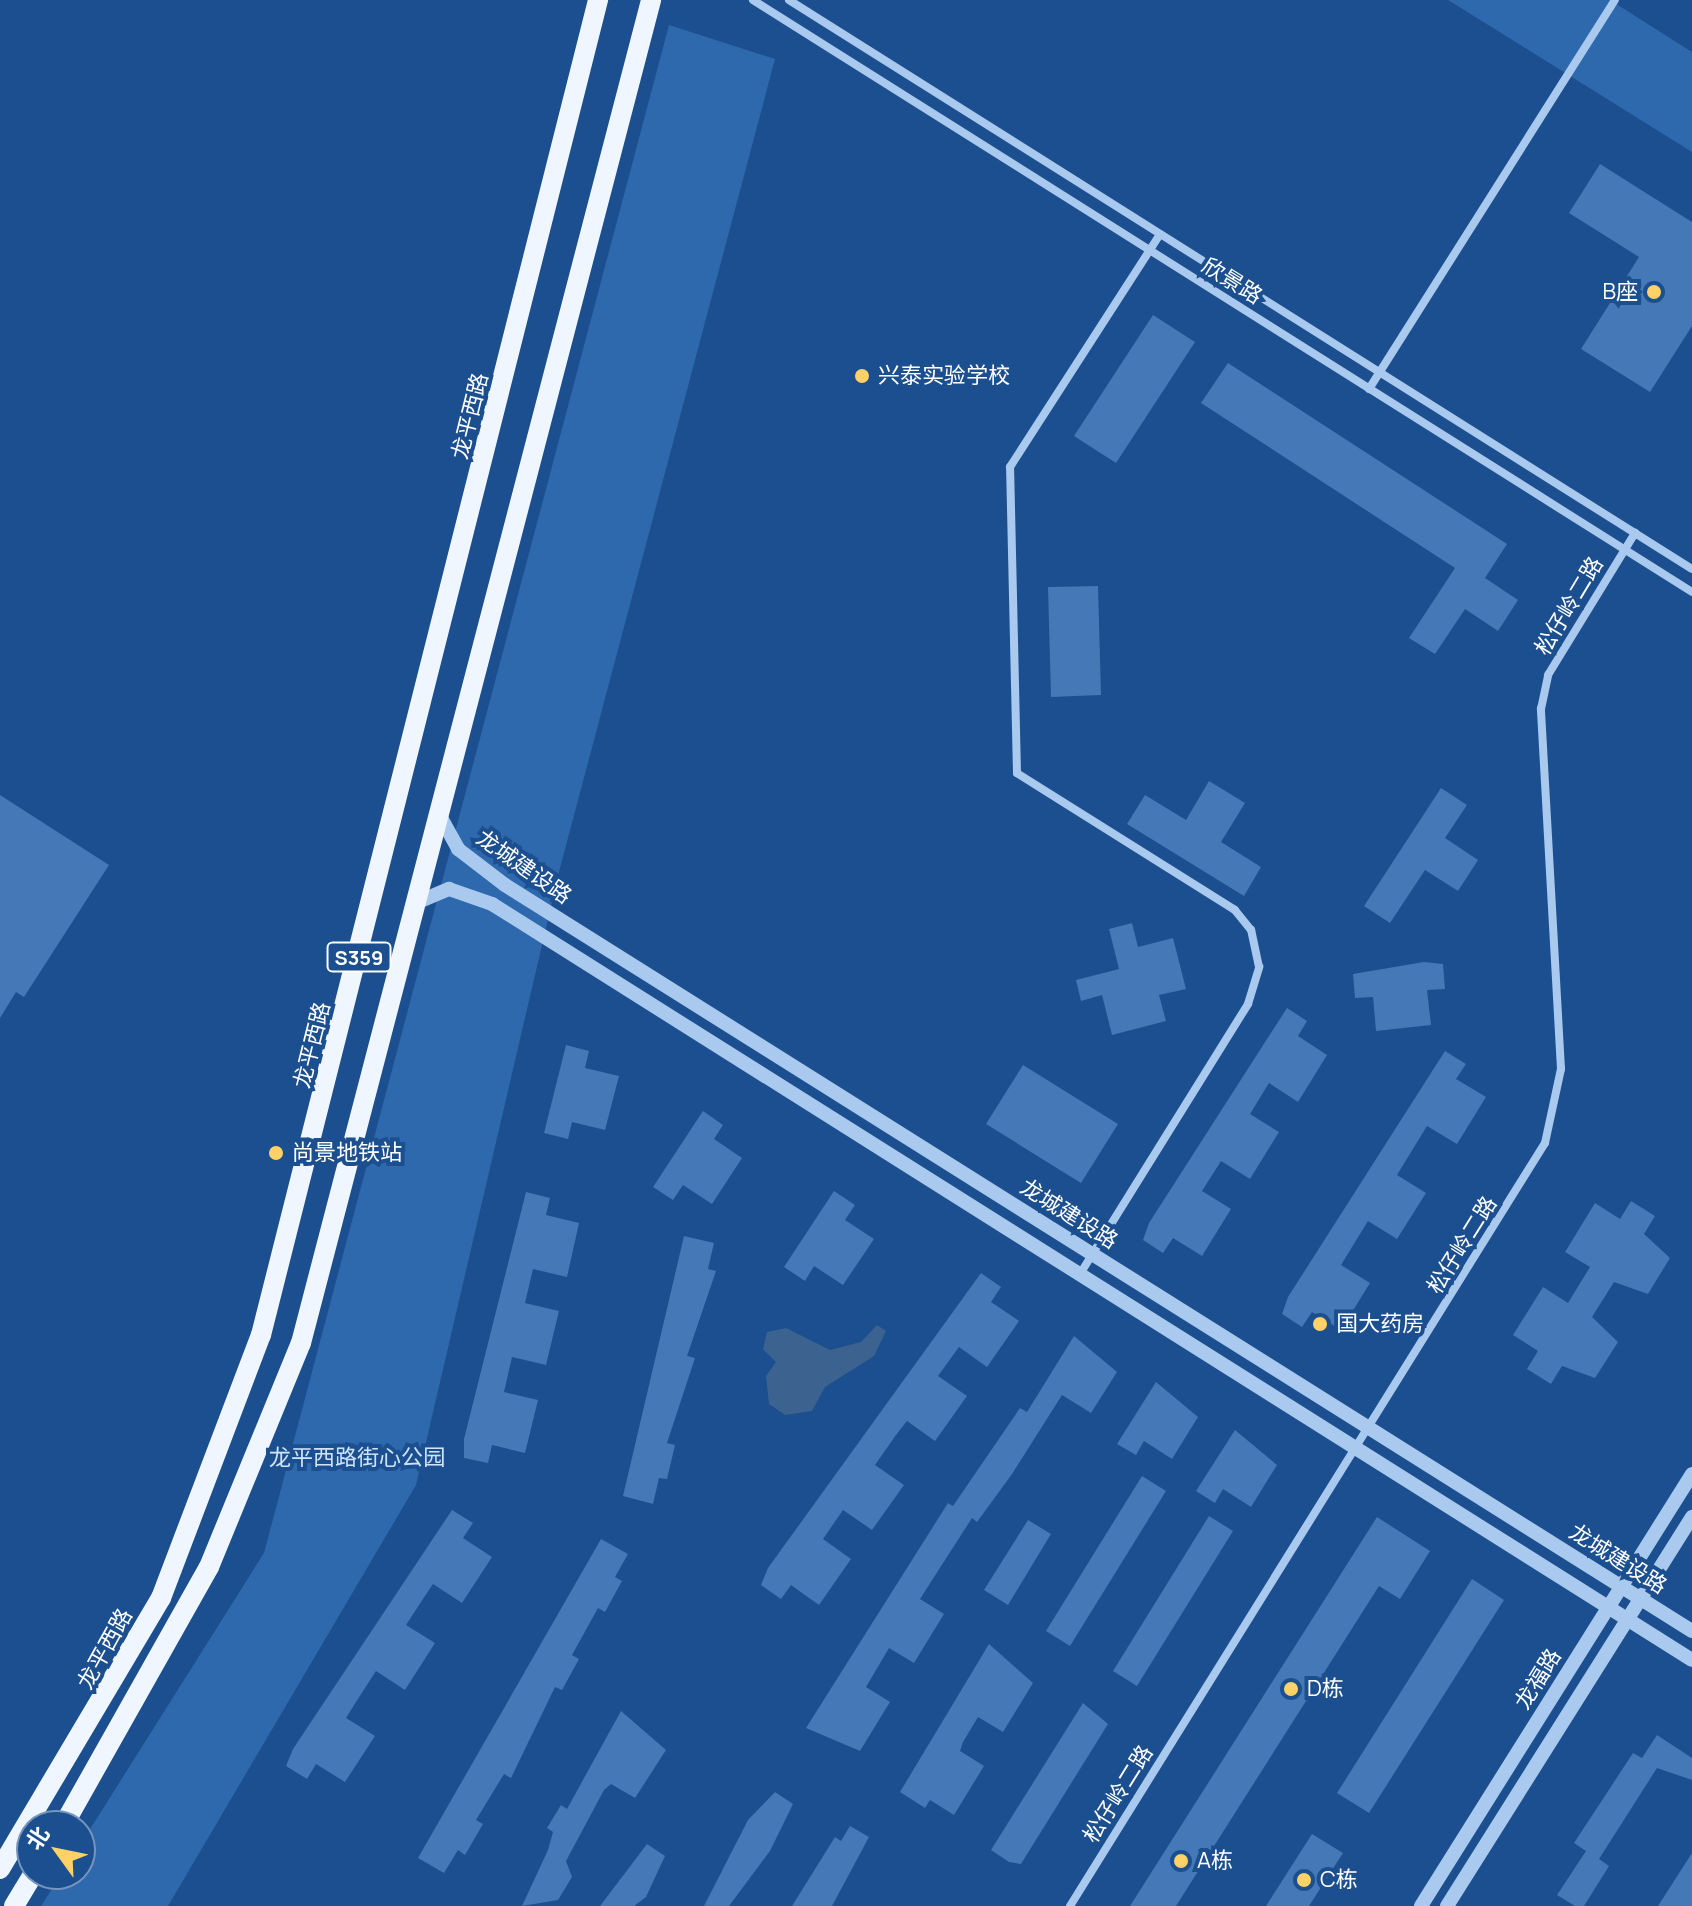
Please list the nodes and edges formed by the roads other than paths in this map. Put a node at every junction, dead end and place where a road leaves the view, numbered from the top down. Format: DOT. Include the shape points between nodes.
graph roads {
  1 [pos="598,0"];
  2 [pos="651,0"];
  3 [pos="753,0"];
  4 [pos="789,0"];
  5 [pos="1615,0"];
  6 [pos="1160,234"];
  7 [pos="1149,250"];
  8 [pos="1380,372"];
  9 [pos="1369,389"];
  10 [pos="1635,533"];
  11 [pos="1624,550"];
  12 [pos="1692,569"];
  13 [pos="1692,592"];
  14 [pos="440,816"];
  15 [pos="418,902"];
  16 [pos="1093,1255"];
  17 [pos="1080,1274"];
  18 [pos="1369,1428"];
  19 [pos="1356,1448"];
  20 [pos="1692,1474"];
  21 [pos="1692,1517"];
  22 [pos="1621,1587"];
  23 [pos="1640,1599"];
  24 [pos="1608,1607"];
  25 [pos="1628,1620"];
  26 [pos="1692,1631"];
  27 [pos="1692,1660"];
  28 [pos="72,1810"];
  29 [pos="6,1853"];
  30 [pos="0,1869"];
  31 [pos="1070,1906"];
  32 [pos="1421,1906"];
  33 [pos="1447,1906"];
  1 -- 29 [label="main road, 龙平西路 / S359" via="261,1335 161,1598"];
  2 -- 14 [label="main road, S359"];
  3 -- 7 [label="street, 欣景路"];
  4 -- 6 [label="street, 欣景路"];
  5 -- 8 [label="street"];
  6 -- 7 [label="street"];
  6 -- 8 [label="street, 欣景路"];
  7 -- 9 [label="street, 欣景路"];
  7 -- 16 [label="street" via="1010,467 1017,773 1235,910 1251,930 1259,967 1248,1004"];
  8 -- 9 [label="street"];
  8 -- 10 [label="street, 欣景路"];
  9 -- 11 [label="street, 欣景路"];
  10 -- 11 [label="street, 松仔岭二路"];
  10 -- 12 [label="street, 欣景路"];
  11 -- 13 [label="street, 欣景路"];
  11 -- 18 [label="street, 松仔岭二路" via="1548,675 1541,709 1557,1106 1524,1181"];
  14 -- 15 [label="main road, S359"];
  14 -- 16 [label="street, 龙城建设路" via="458,849 505,885"];
  15 -- 17 [label="street, 龙城建设路" via="449,889 492,904"];
  15 -- 28 [label="main road, S359" via="327,1253 255,1467 170,1644"];
  16 -- 17 [label="street"];
  16 -- 18 [label="street, 龙城建设路"];
  17 -- 19 [label="street, 龙城建设路"];
  18 -- 19 [label="street, 松仔岭二路"];
  18 -- 22 [label="street, 龙城建设路"];
  19 -- 24 [label="street, 龙城建设路"];
  19 -- 31 [label="street, 松仔岭二路"];
  20 -- 22 [label="street, 龙福路"];
  21 -- 23 [label="street, 龙福路"];
  22 -- 23 [label="street, 龙城建设路"];
  22 -- 24 [label="street, 龙福路"];
  23 -- 25 [label="street, 龙福路"];
  23 -- 26 [label="street, 龙城建设路"];
  24 -- 25 [label="street, 龙城建设路"];
  24 -- 32 [label="street, 龙福路"];
  25 -- 27 [label="street, 龙城建设路"];
  25 -- 33 [label="street, 龙福路"];
  29 -- 30 [label="main road, 龙平西路 / S359"];
}
